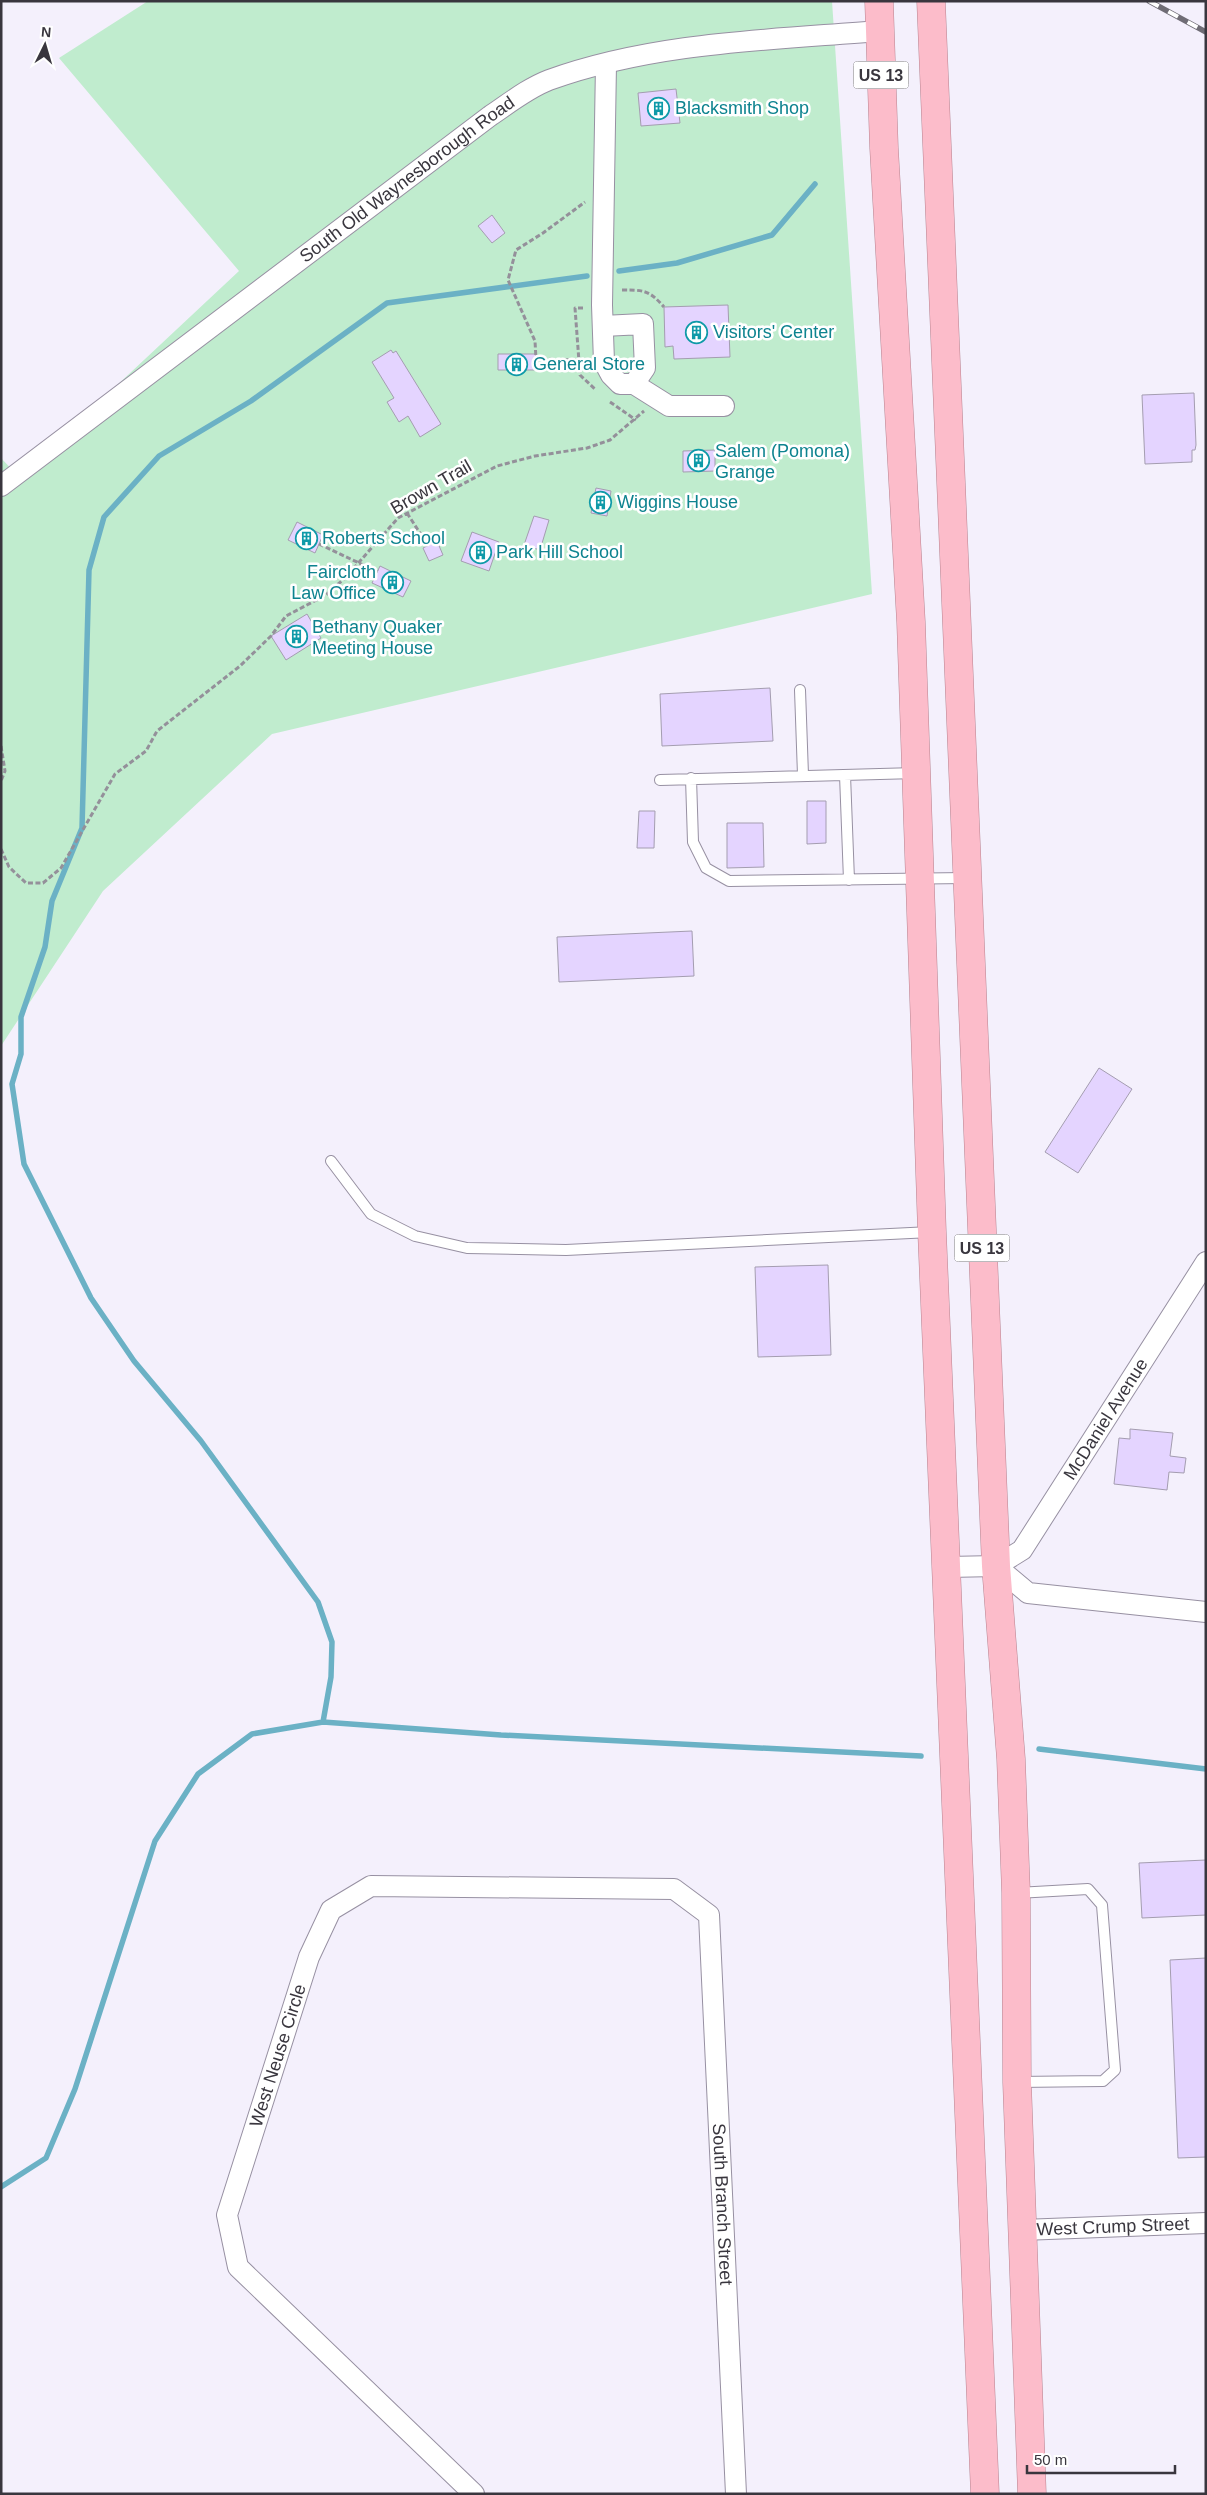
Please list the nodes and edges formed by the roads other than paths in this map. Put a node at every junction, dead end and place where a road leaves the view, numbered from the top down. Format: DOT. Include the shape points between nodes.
graph roads {
  1 [pos="879,1"];
  2 [pos="931,1"];
  3 [pos="880,31"];
  4 [pos="606,64"];
  5 [pos="603,326"];
  6 [pos="634,384"];
  7 [pos="724,406"];
  8 [pos="1,486"];
  9 [pos="800,690"];
  10 [pos="917,773"];
  11 [pos="803,775"];
  12 [pos="846,775"];
  13 [pos="691,778"];
  14 [pos="660,780"];
  15 [pos="966,878"];
  16 [pos="919,879"];
  17 [pos="849,880"];
  18 [pos="331,1161"];
  19 [pos="932,1232"];
  20 [pos="1206,1262"];
  21 [pos="996,1566"];
  22 [pos="948,1567"];
  23 [pos="1206,1612"];
  24 [pos="1016,1893"];
  25 [pos="709,1915"];
  26 [pos="1017,2082"];
  27 [pos="1206,2223"];
  28 [pos="1022,2230"];
  29 [pos="474,2494"];
  30 [pos="736,2494"];
  31 [pos="985,2494"];
  32 [pos="1032,2494"];
  1 -- 3 [label="highway, US 13"];
  2 -- 15 [label="highway, US 13"];
  3 -- 4 [label="street, South Old Waynesborough Road" via="682,48"];
  3 -- 10 [label="highway, US 13"];
  4 -- 5 [label="street"];
  4 -- 8 [label="street, South Old Waynesborough Road" via="547,81 490,116"];
  5 -- 6 [label="street" via="604,362 620,384"];
  5 -- 6 [label="street" via="643,324 645,368"];
  6 -- 7 [label="street" via="669,406"];
  9 -- 11 [label="lane"];
  10 -- 12 [label="lane"];
  10 -- 16 [label="highway, US 13"];
  11 -- 12 [label="lane"];
  11 -- 13 [label="lane"];
  12 -- 17 [label="lane"];
  13 -- 14 [label="lane"];
  13 -- 17 [label="lane" via="693,842 706,868 730,882"];
  15 -- 16 [label="lane"];
  15 -- 21 [label="highway, US 13"];
  16 -- 17 [label="lane"];
  16 -- 19 [label="highway, US 13"];
  18 -- 19 [label="lane" via="371,1214 415,1236 467,1248 566,1250"];
  19 -- 22 [label="highway, US 13"];
  20 -- 21 [label="street, McDaniel Avenue" via="1022,1550"];
  21 -- 22 [label="street"];
  21 -- 23 [label="street" via="1028,1593"];
  21 -- 24 [label="highway, US 13" via="1011,1759"];
  22 -- 31 [label="highway, US 13"];
  24 -- 26 [label="highway, US 13"];
  24 -- 26 [label="lane" via="1088,1889 1102,1905 1115,2070 1103,2081"];
  25 -- 29 [label="street, West Neuse Circle" via="674,1889 371,1886 332,1910 309,1957 227,2215 238,2267"];
  25 -- 30 [label="street, South Branch Street"];
  26 -- 28 [label="highway, US 13"];
  27 -- 28 [label="street, West Crump Street"];
  28 -- 32 [label="highway, US 13"];
}
